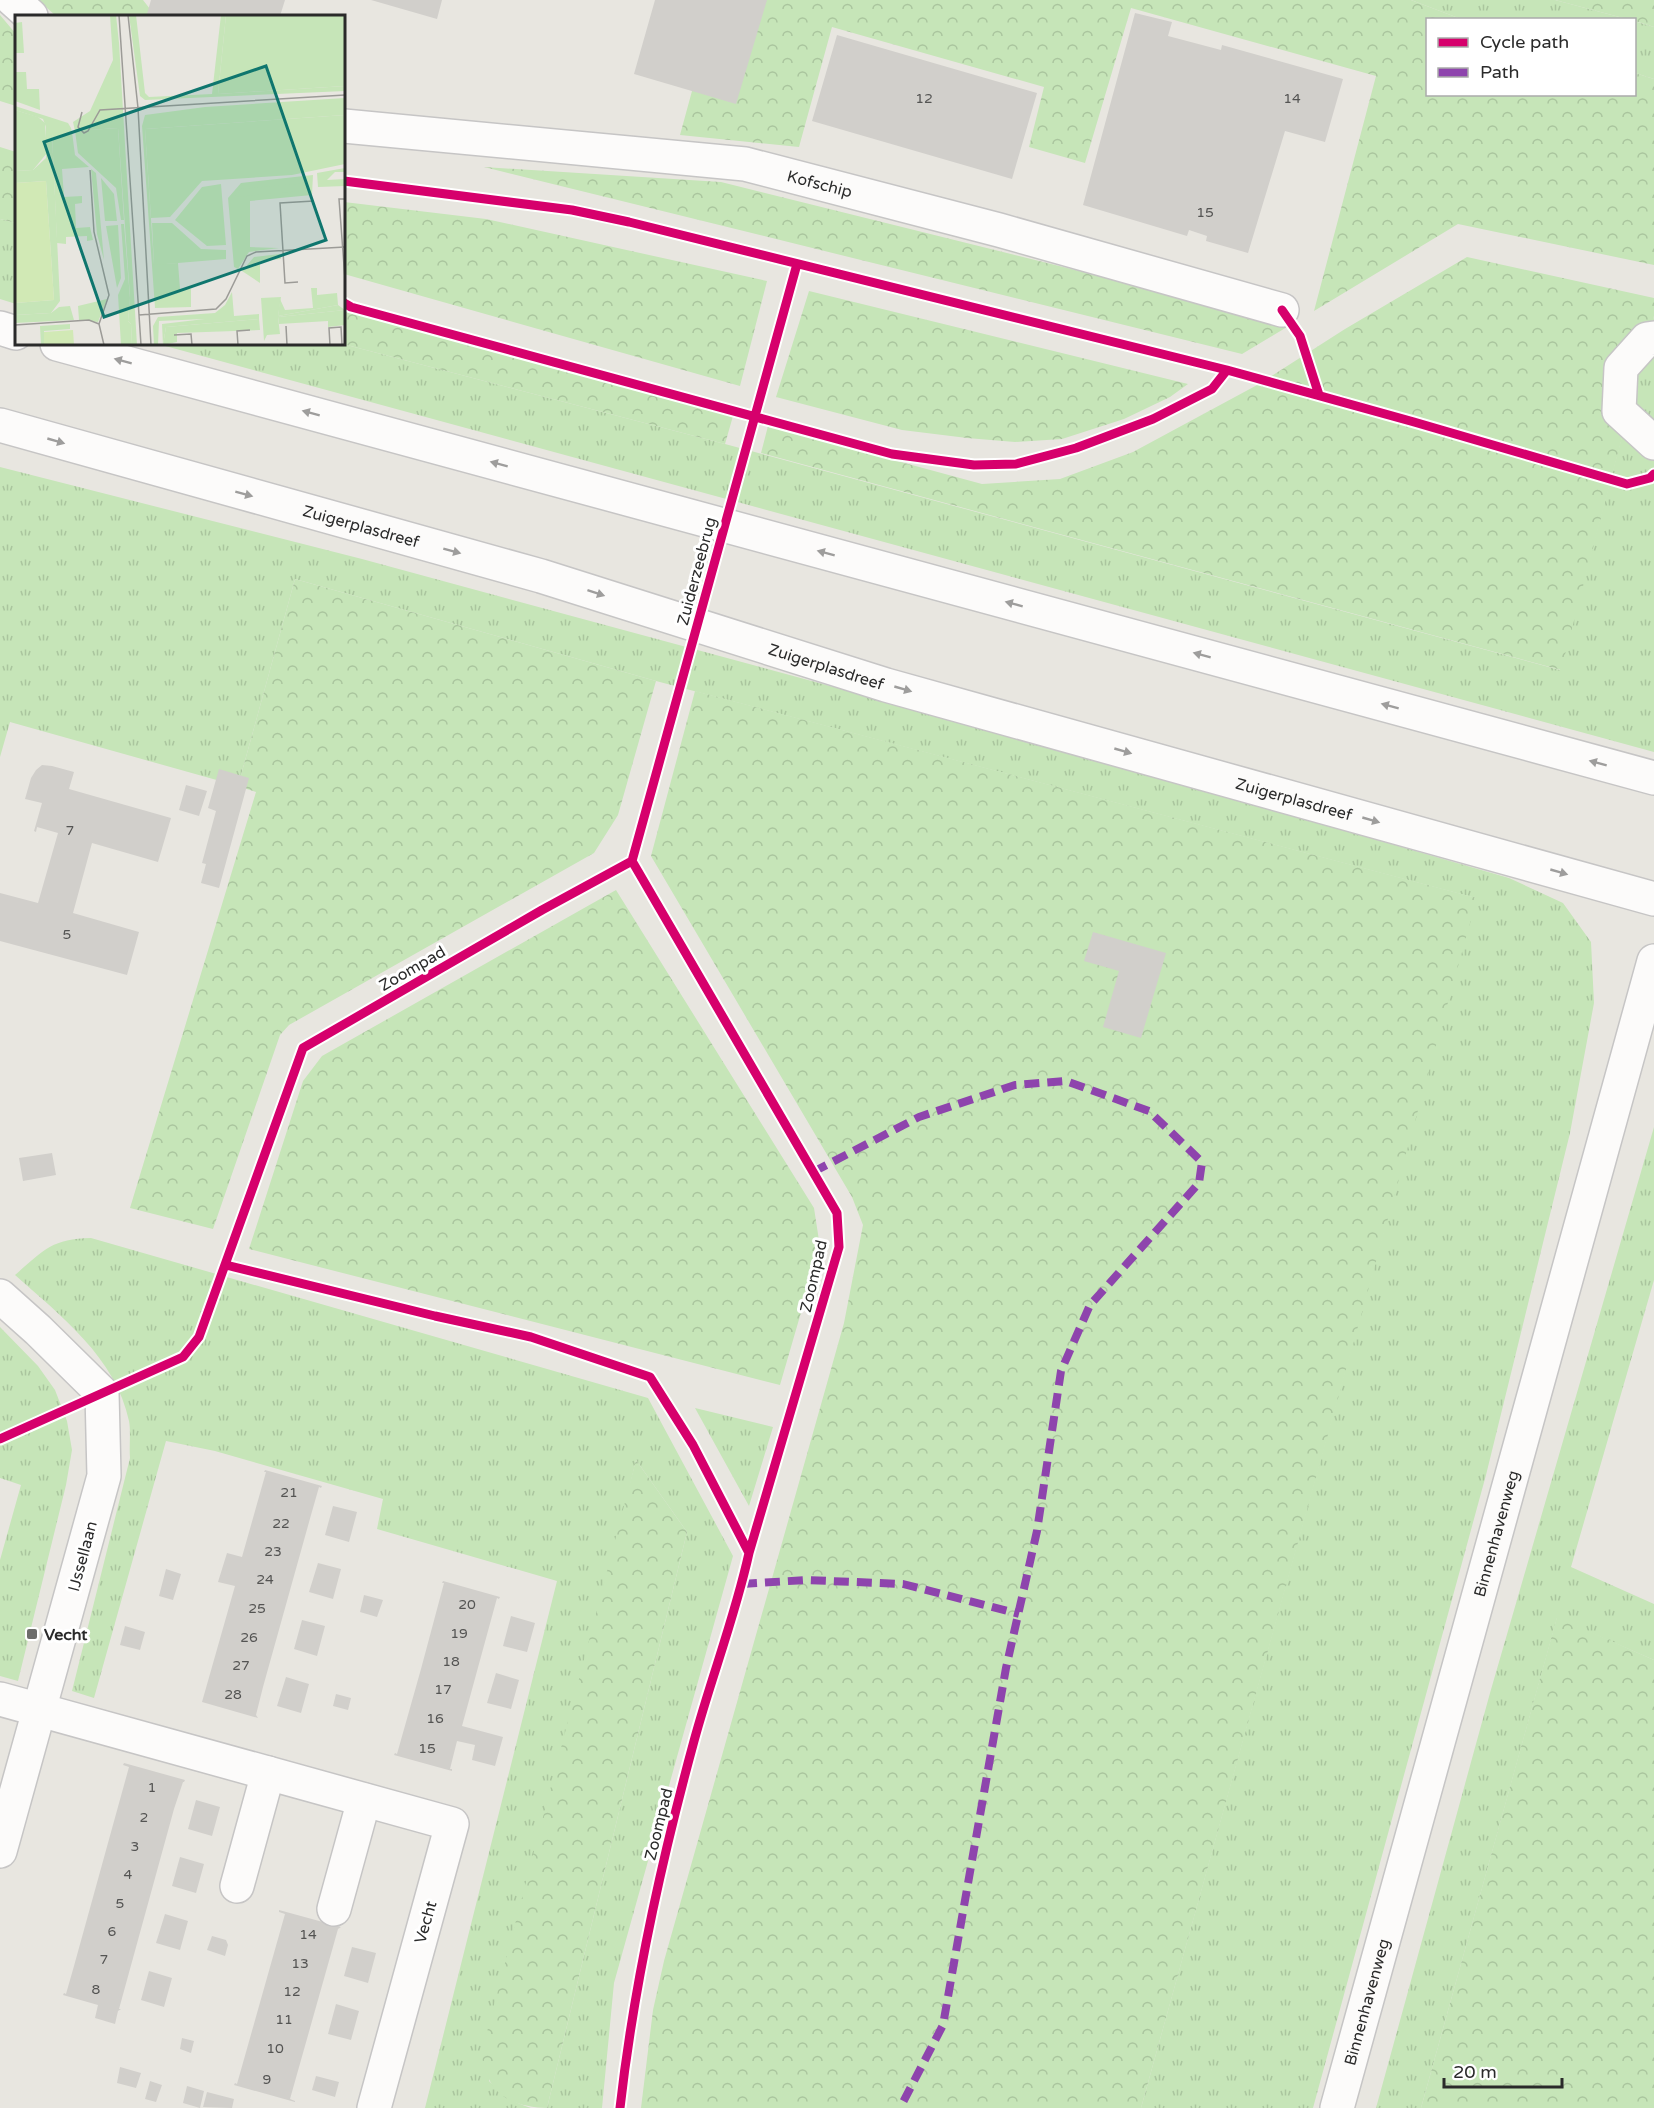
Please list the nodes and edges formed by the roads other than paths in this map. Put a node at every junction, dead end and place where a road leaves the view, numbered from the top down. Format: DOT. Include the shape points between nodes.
graph roads {
  1 [pos="13,0"];
  2 [pos="31,15"];
  3 [pos="345,126"];
  4 [pos="1282,310"];
  5 [pos="0,328"];
  6 [pos="15,333"];
  7 [pos="1654,338"];
  8 [pos="61,345"];
  9 [pos="0,425"];
  10 [pos="1654,443"];
  11 [pos="1654,778"];
  12 [pos="1654,899"];
  13 [pos="1654,961"];
  14 [pos="0,1296"];
  15 [pos="0,1699"];
  16 [pos="39,1710"];
  17 [pos="268,1773"];
  18 [pos="364,1800"];
  19 [pos="0,1851"];
  20 [pos="237,1886"];
  21 [pos="334,1909"];
  22 [pos="374,2108"];
  23 [pos="1337,2108"];
  1 -- 2 [label="street"];
  3 -- 4 [label="street, Kofschip" via="745,164"];
  5 -- 6 [label="street"];
  7 -- 10 [label="street" via="1647,339 1621,368 1619,411"];
  11 -- 8 [label="street, one-way"];
  9 -- 12 [label="street, Zuigerplasdreef, one-way" via="541,576 886,685"];
  13 -- 23 [label="street, Binnenhavenweg"];
  14 -- 16 [label="street, IJssellaan" via="102,1393 104,1476"];
  15 -- 16 [label="street, Vecht"];
  16 -- 17 [label="street, Vecht"];
  16 -- 19 [label="street, IJssellaan"];
  17 -- 18 [label="street, Vecht"];
  17 -- 20 [label="street"];
  18 -- 21 [label="street"];
  18 -- 22 [label="street, Vecht" via="452,1824"];
}
